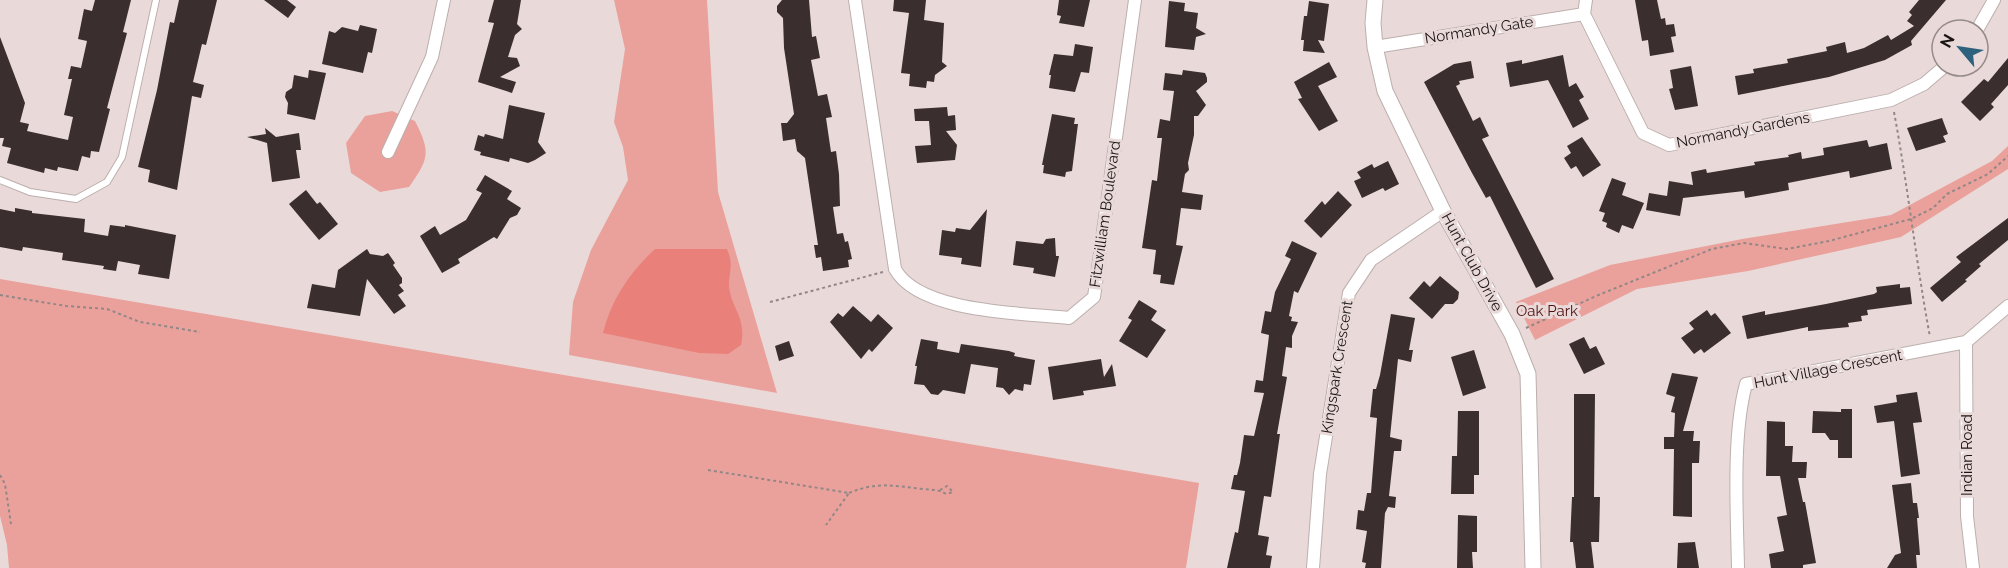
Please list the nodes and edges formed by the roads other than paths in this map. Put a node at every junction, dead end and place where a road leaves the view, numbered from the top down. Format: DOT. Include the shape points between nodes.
graph roads {
  1 [pos="156,0"];
  2 [pos="444,0"];
  3 [pos="855,0"];
  4 [pos="1135,0"];
  5 [pos="1375,0"];
  6 [pos="1586,0"];
  7 [pos="1994,0"];
  8 [pos="1584,14"];
  9 [pos="1984,18"];
  10 [pos="1375,47"];
  11 [pos="1931,78"];
  12 [pos="388,152"];
  13 [pos="0,180"];
  14 [pos="1443,211"];
  15 [pos="2008,306"];
  16 [pos="1966,342"];
  17 [pos="1313,568"];
  18 [pos="1533,568"];
  19 [pos="1738,568"];
  20 [pos="1973,568"];
  1 -- 13 [label="lane" via="122,157 107,182 76,199 30,192"];
  2 -- 12 [label="street" via="432,57"];
  3 -- 4 [label="street, Fitzwilliam Boulevard" via="895,269 900,279 916,292 942,302 1069,318 1094,297"];
  5 -- 10 [label="street, Hunt Club Drive"];
  6 -- 8 [label="street"];
  7 -- 9 [label="street"];
  8 -- 10 [label="street, Normandy Gate"];
  8 -- 11 [label="street, Normandy Gardens" via="1643,133 1669,145 1891,100"];
  10 -- 14 [label="street, Hunt Club Drive" via="1385,91"];
  14 -- 17 [label="street, Kingspark Crescent" via="1371,260 1348,293 1320,474"];
  14 -- 18 [label="street, Hunt Club Drive" via="1512,334 1528,374"];
  15 -- 16 [label="street, Hunt Village Crescent"];
  16 -- 19 [label="street, Hunt Village Crescent" via="1932,344 1746,384 1738,487"];
  16 -- 20 [label="street, Indian Road" via="1967,516"];
}
